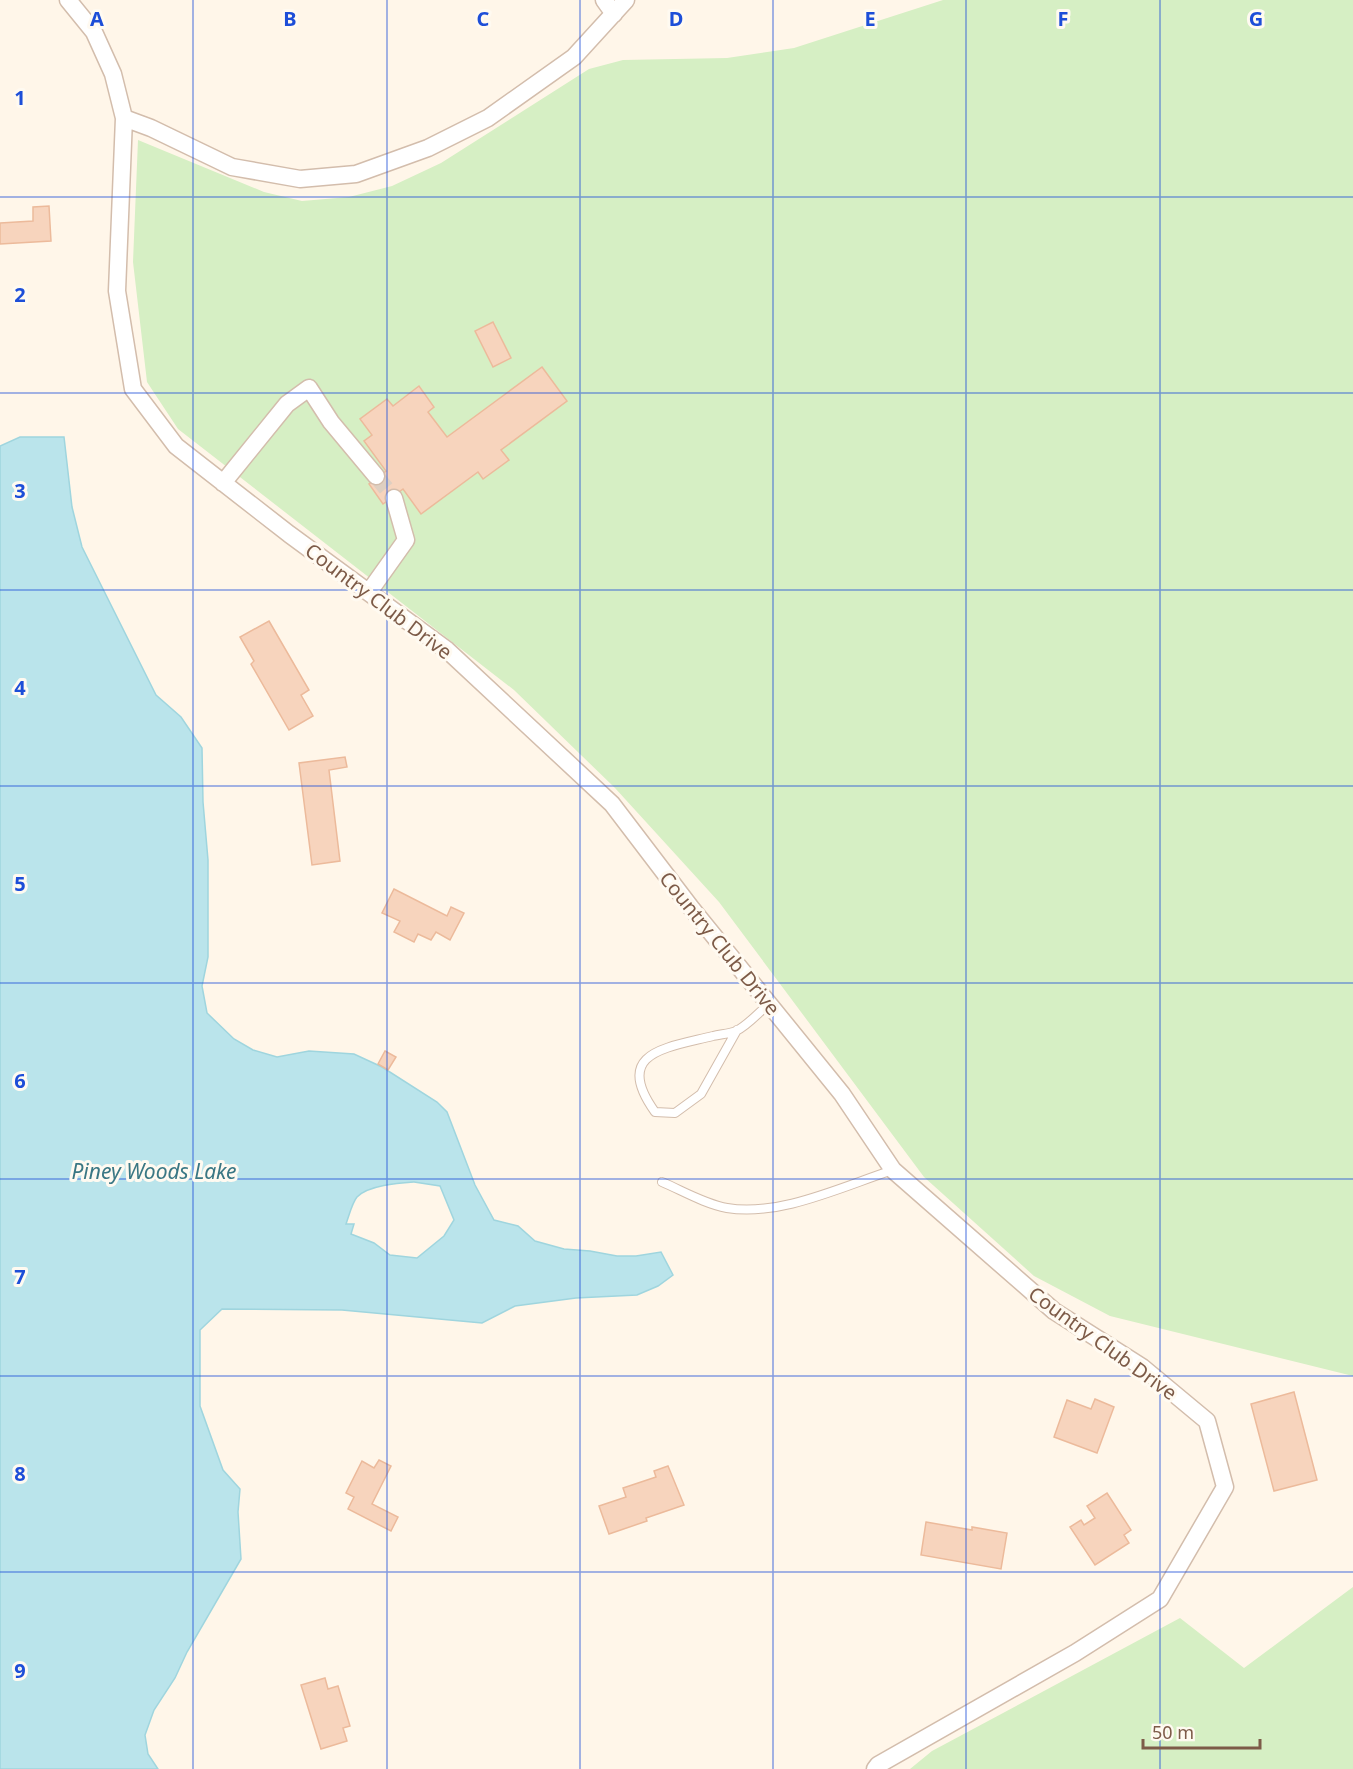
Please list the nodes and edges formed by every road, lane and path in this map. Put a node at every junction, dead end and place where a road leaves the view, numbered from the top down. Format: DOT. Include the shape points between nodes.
graph roads {
  1 [pos="68,0"];
  2 [pos="604,0"];
  3 [pos="626,0"];
  4 [pos="614,14"];
  5 [pos="124,118"];
  6 [pos="376,476"];
  7 [pos="223,483"];
  8 [pos="394,498"];
  9 [pos="369,592"];
  10 [pos="769,1004"];
  11 [pos="737,1030"];
  12 [pos="893,1170"];
  13 [pos="662,1182"];
  14 [pos="875,1769"];
  1 -- 5 [label="street, Country Club Drive" via="94,32 113,74"];
  2 -- 4 [label="street"];
  3 -- 4 [label="street"];
  4 -- 5 [label="street" via="574,57 488,118 428,148 356,174 300,179 232,166"];
  5 -- 7 [label="street, Country Club Drive" via="117,291 133,389 176,446"];
  6 -- 7 [label="street" via="331,422 309,388 287,404"];
  7 -- 9 [label="street, Country Club Drive"];
  8 -- 9 [label="street" via="406,540"];
  9 -- 10 [label="street, Country Club Drive" via="447,650 612,804"];
  10 -- 11 [label="lane"];
  10 -- 12 [label="street, Country Club Drive" via="842,1094"];
  11 -- 11 [label="lane" via="659,1051 644,1059 638,1072 642,1095 655,1112 675,1113 701,1094"];
  12 -- 13 [label="lane" via="753,1211 725,1208"];
  12 -- 14 [label="street, Country Club Drive" via="1054,1311 1142,1367 1206,1421 1225,1487 1160,1599"];
}
